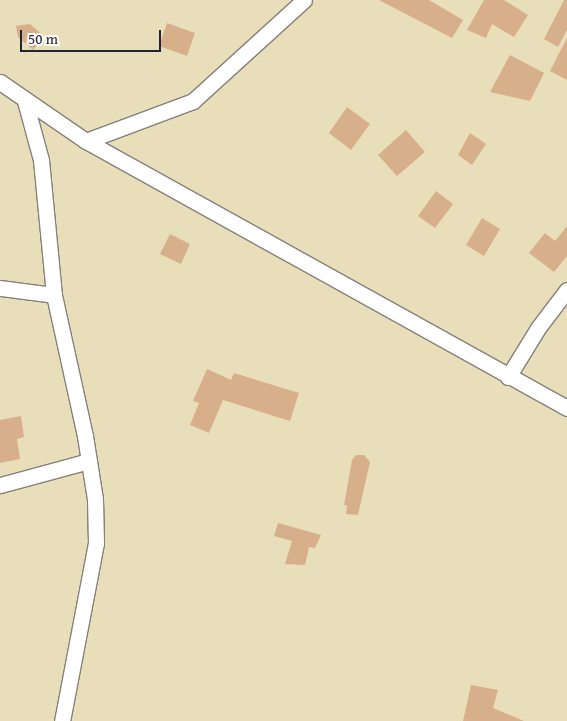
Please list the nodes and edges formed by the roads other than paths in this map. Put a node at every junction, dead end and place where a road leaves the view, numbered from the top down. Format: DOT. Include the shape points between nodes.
graph roads {
  1 [pos="304,0"];
  2 [pos="0,82"];
  3 [pos="25,100"];
  4 [pos="86,141"];
  5 [pos="0,288"];
  6 [pos="567,290"];
  7 [pos="54,295"];
  8 [pos="508,377"];
  9 [pos="567,408"];
  10 [pos="89,460"];
  11 [pos="0,485"];
  12 [pos="62,721"];
  1 -- 4 [label="street" via="193,101"];
  2 -- 3 [label="street"];
  3 -- 4 [label="street"];
  3 -- 7 [label="street" via="41,160"];
  4 -- 8 [label="street"];
  5 -- 7 [label="street"];
  6 -- 8 [label="street" via="538,328"];
  7 -- 10 [label="street"];
  8 -- 9 [label="street"];
  10 -- 11 [label="street"];
  10 -- 12 [label="street" via="95,499 96,543"];
}
